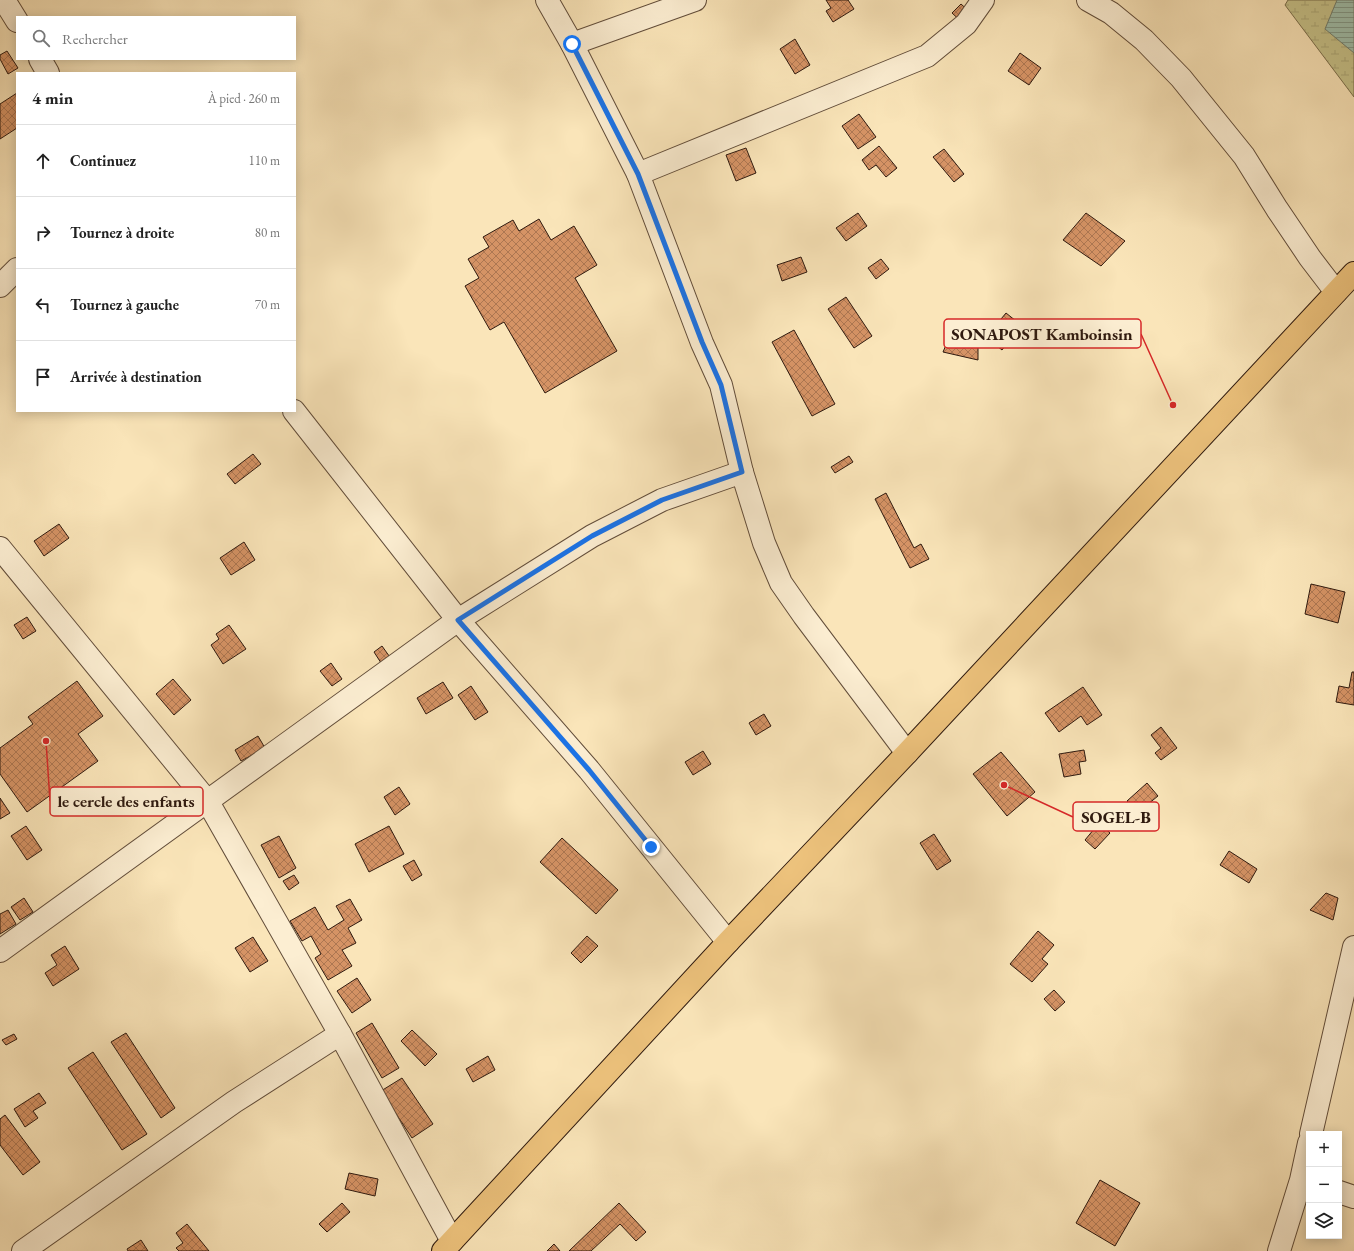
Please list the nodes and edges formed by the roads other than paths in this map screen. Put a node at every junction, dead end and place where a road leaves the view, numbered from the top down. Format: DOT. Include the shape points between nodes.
graph roads {
  1 [pos="4,0"];
  2 [pos="547,0"];
  3 [pos="695,0"];
  4 [pos="983,0"];
  5 [pos="1088,0"];
  6 [pos="16,19"];
  7 [pos="572,44"];
  8 [pos="41,60"];
  9 [pos="47,72"];
  10 [pos="638,174"];
  11 [pos="16,270"];
  12 [pos="1354,273"];
  13 [pos="0,286"];
  14 [pos="1336,292"];
  15 [pos="295,412"];
  16 [pos="742,472"];
  17 [pos="0,548"];
  18 [pos="458,620"];
  19 [pos="907,753"];
  20 [pos="208,802"];
  21 [pos="728,942"];
  22 [pos="1354,947"];
  23 [pos="0,951"];
  24 [pos="1347,1016"];
  25 [pos="340,1034"];
  26 [pos="1312,1131"];
  27 [pos="1307,1167"];
  28 [pos="1305,1181"];
  29 [pos="1342,1193"];
  30 [pos="1354,1198"];
  31 [pos="448,1246"];
  32 [pos="23,1251"];
  33 [pos="1279,1251"];
  1 -- 6 [label="street"];
  2 -- 7 [label="street"];
  3 -- 7 [label="street"];
  4 -- 10 [label="street" via="966,24 927,56"];
  5 -- 14 [label="street" via="1111,13 1144,40 1181,78 1244,156 1310,258"];
  7 -- 10 [label="street"];
  8 -- 9 [label="street"];
  10 -- 16 [label="street" via="721,385"];
  11 -- 13 [label="street"];
  12 -- 14 [label="main road"];
  14 -- 19 [label="main road"];
  15 -- 18 [label="street"];
  16 -- 18 [label="street" via="662,500 592,536"];
  16 -- 19 [label="street" via="764,543 781,583"];
  17 -- 20 [label="street"];
  18 -- 20 [label="street"];
  18 -- 21 [label="street" via="589,770"];
  19 -- 21 [label="main road"];
  20 -- 23 [label="street"];
  20 -- 25 [label="street"];
  21 -- 31 [label="main road"];
  22 -- 24 [label="street"];
  24 -- 26 [label="street"];
  25 -- 31 [label="street"];
  25 -- 32 [label="street" via="234,1102"];
  27 -- 28 [label="street"];
  28 -- 33 [label="street"];
  29 -- 30 [label="street"];
}
